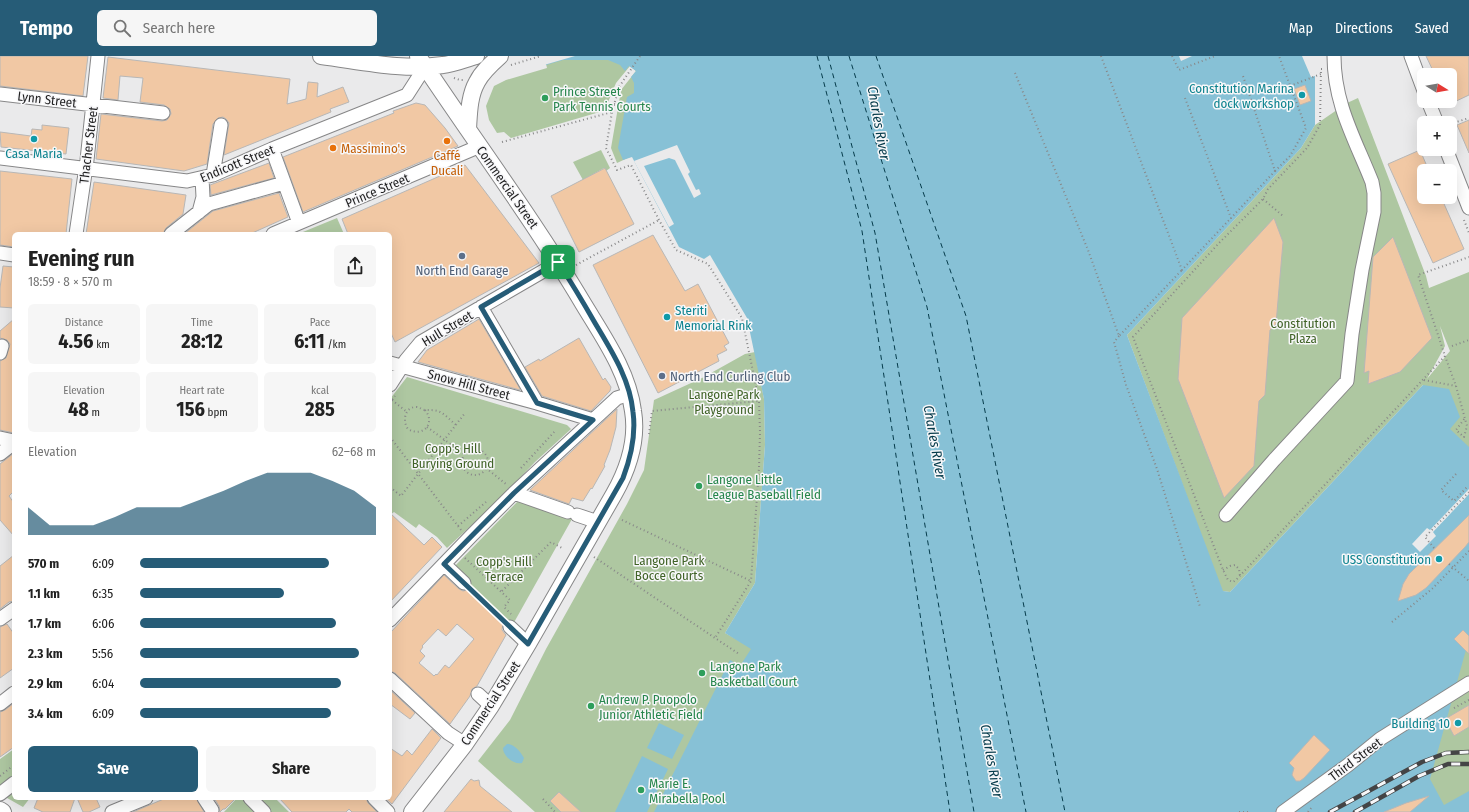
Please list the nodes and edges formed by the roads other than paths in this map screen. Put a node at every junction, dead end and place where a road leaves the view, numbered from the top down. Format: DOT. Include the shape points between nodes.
graph roads {
  1 [pos="98,56"];
  2 [pos="321,56"];
  3 [pos="476,56"];
  4 [pos="500,56"];
  5 [pos="1334,56"];
  6 [pos="1410,56"];
  7 [pos="422,61"];
  8 [pos="1417,74"];
  9 [pos="0,94"];
  10 [pos="93,105"];
  11 [pos="163,114"];
  12 [pos="221,125"];
  13 [pos="468,129"];
  14 [pos="480,146"];
  15 [pos="272,149"];
  16 [pos="1449,156"];
  17 [pos="0,158"];
  18 [pos="86,168"];
  19 [pos="208,176"];
  20 [pos="284,183"];
  21 [pos="1469,208"];
  22 [pos="199,212"];
  23 [pos="299,223"];
  24 [pos="76,232"];
  25 [pos="174,232"];
  26 [pos="278,232"];
  27 [pos="0,253"];
  28 [pos="12,255"];
  29 [pos="558,262"];
  30 [pos="481,307"];
  31 [pos="396,364"];
  32 [pos="392,377"];
  33 [pos="630,394"];
  34 [pos="537,403"];
  35 [pos="593,420"];
  36 [pos="0,438"];
  37 [pos="12,441"];
  38 [pos="12,444"];
  39 [pos="0,454"];
  40 [pos="514,493"];
  41 [pos="1226,515"];
  42 [pos="598,522"];
  43 [pos="444,564"];
  44 [pos="464,583"];
  45 [pos="12,610"];
  46 [pos="392,618"];
  47 [pos="0,619"];
  48 [pos="510,626"];
  49 [pos="528,644"];
  50 [pos="392,681"];
  51 [pos="1469,683"];
  52 [pos="478,694"];
  53 [pos="12,695"];
  54 [pos="0,704"];
  55 [pos="491,706"];
  56 [pos="464,744"];
  57 [pos="12,785"];
  58 [pos="0,794"];
  59 [pos="141,800"];
  60 [pos="205,800"];
  61 [pos="252,800"];
  62 [pos="376,800"];
  63 [pos="0,810"];
  64 [pos="212,810"];
  65 [pos="3,812"];
  66 [pos="112,812"];
  67 [pos="264,812"];
  68 [pos="388,812"];
  69 [pos="412,812"];
  70 [pos="1283,812"];
  1 -- 10 [label="street, Thacher Street"];
  2 -- 7 [label="main road" via="393,65"];
  3 -- 7 [label="main road" via="447,65"];
  4 -- 13 [label="main road" via="482,73 476,84"];
  5 -- 41 [label="street" via="1340,106 1372,182 1374,193 1373,220 1362,270 1347,381"];
  6 -- 8 [label="street"];
  7 -- 13 [label="main road, Commercial Street"];
  7 -- 15 [label="street, Endicott Street" via="407,95"];
  9 -- 10 [label="street, Lynn Street"];
  10 -- 11 [label="street, Lynn Street"];
  10 -- 18 [label="street, Thacher Street"];
  12 -- 19 [label="street"];
  13 -- 14 [label="main road, Commercial Street"];
  14 -- 23 [label="street, Prince Street"];
  14 -- 29 [label="main road, Commercial Street"];
  15 -- 19 [label="street, Endicott Street"];
  15 -- 20 [label="street"];
  16 -- 21 [label="street"];
  17 -- 18 [label="street, Endicott Street"];
  18 -- 19 [label="street, Endicott Street" via="187,182"];
  18 -- 24 [label="street, Thacher Street"];
  19 -- 22 [label="street"];
  20 -- 22 [label="street" via="208,204"];
  20 -- 23 [label="street"];
  22 -- 25 [label="street"];
  23 -- 26 [label="street, Prince Street"];
  27 -- 28 [label="street"];
  29 -- 30 [label="street, Hull Street"];
  29 -- 33 [label="main road, Commercial Street" via="608,346"];
  30 -- 31 [label="street, Hull Street" via="421,342"];
  30 -- 34 [label="street"];
  31 -- 32 [label="street, Hull Street"];
  31 -- 34 [label="street, Snow Hill Street"];
  33 -- 35 [label="street" via="617,398"];
  33 -- 42 [label="main road, Commercial Street" via="634,431 629,462 623,478"];
  34 -- 35 [label="street, Snow Hill Street"];
  35 -- 40 [label="street"];
  36 -- 37 [label="street"];
  38 -- 39 [label="street"];
  40 -- 42 [label="street"];
  40 -- 43 [label="street"];
  42 -- 49 [label="main road, Commercial Street"];
  43 -- 44 [label="street"];
  43 -- 46 [label="street"];
  45 -- 47 [label="street"];
  48 -- 49 [label="street"];
  49 -- 55 [label="main road, Commercial Street"];
  50 -- 56 [label="street" via="422,716"];
  51 -- 70 [label="street, Third Street" via="1380,740"];
  52 -- 55 [label="street"];
  53 -- 54 [label="street"];
  55 -- 56 [label="main road, Commercial Street"];
  56 -- 69 [label="main road, Commercial Street"];
  57 -- 58 [label="street"];
  59 -- 66 [label="street"];
  60 -- 64 [label="street"];
  61 -- 67 [label="street"];
  62 -- 68 [label="street"];
  63 -- 65 [label="main road"];
}
